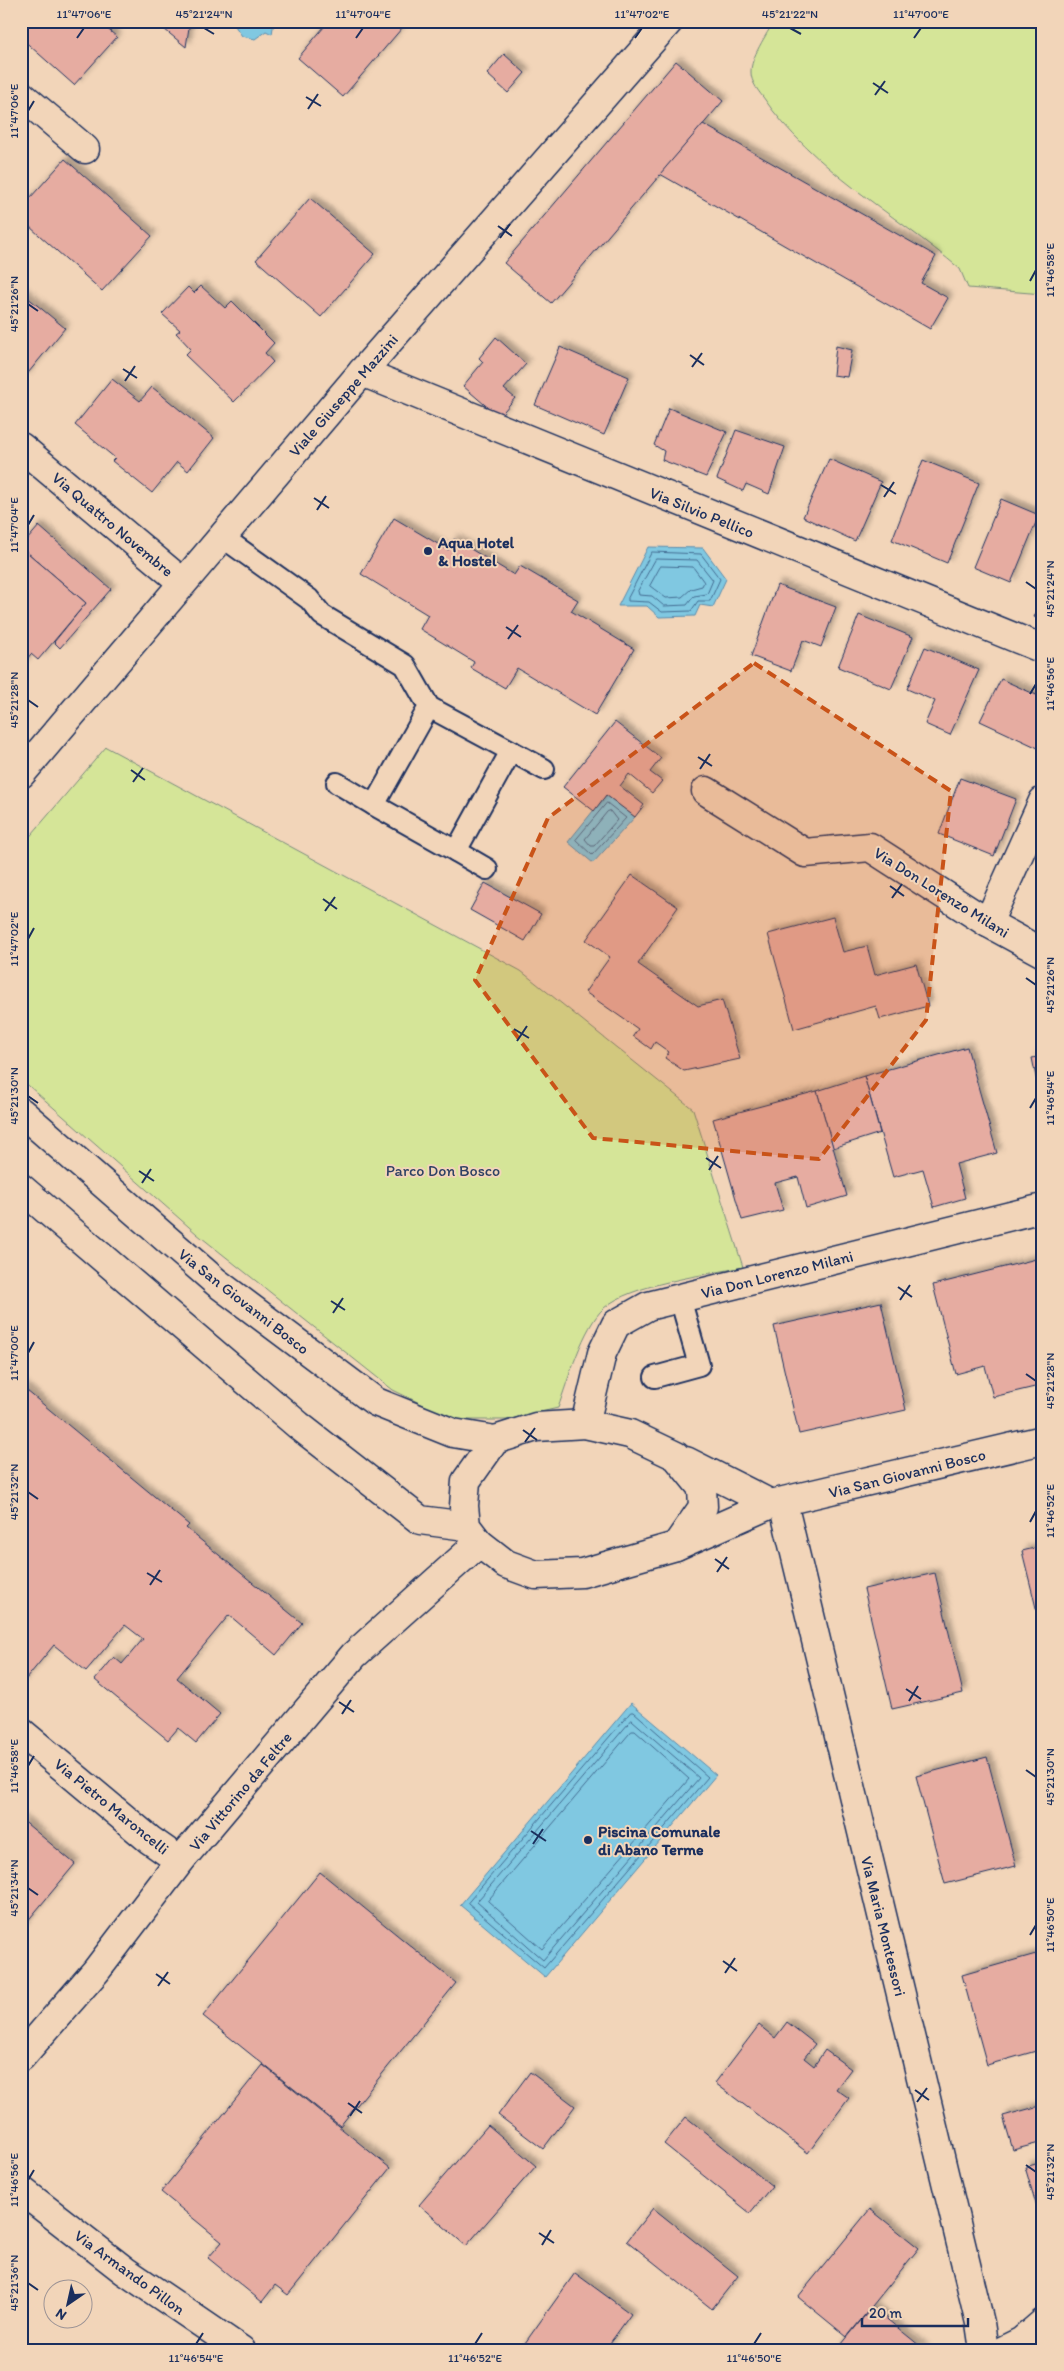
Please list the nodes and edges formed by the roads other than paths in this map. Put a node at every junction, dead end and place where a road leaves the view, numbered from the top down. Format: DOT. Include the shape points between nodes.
graph roads {
  1 [pos="669,21"];
  2 [pos="21,95"];
  3 [pos="85,150"];
  4 [pos="362,372"];
  5 [pos="21,447"];
  6 [pos="221,536"];
  7 [pos="182,582"];
  8 [pos="1043,649"];
  9 [pos="429,707"];
  10 [pos="511,751"];
  11 [pos="544,770"];
  12 [pos="21,774"];
  13 [pos="337,783"];
  14 [pos="706,791"];
  15 [pos="1043,801"];
  16 [pos="374,805"];
  17 [pos="456,851"];
  18 [pos="487,869"];
  19 [pos="988,923"];
  20 [pos="1043,953"];
  21 [pos="21,1112"];
  22 [pos="21,1188"];
  23 [pos="1043,1208"];
  24 [pos="680,1298"];
  25 [pos="655,1377"];
  26 [pos="585,1424"];
  27 [pos="495,1440"];
  28 [pos="1043,1440"];
  29 [pos="676,1456"];
  30 [pos="777,1504"];
  31 [pos="472,1535"];
  32 [pos="676,1546"];
  33 [pos="21,1732"];
  34 [pos="180,1861"];
  35 [pos="21,2058"];
  36 [pos="21,2190"];
  37 [pos="1043,2323"];
  38 [pos="241,2350"];
  39 [pos="984,2350"];
  40 [pos="1004,2350"];
  1 -- 4 [label="street, Viale Giuseppe Mazzini"];
  2 -- 3 [label="street"];
  4 -- 6 [label="street, Viale Giuseppe Mazzini"];
  4 -- 8 [label="street, Via Silvio Pellico"];
  5 -- 7 [label="street, Via Quattro Novembre"];
  6 -- 7 [label="street, Viale Giuseppe Mazzini"];
  6 -- 9 [label="lane" via="309,599 322,615 405,665"];
  7 -- 12 [label="street, Viale Giuseppe Mazzini"];
  9 -- 10 [label="lane"];
  9 -- 16 [label="lane"];
  10 -- 11 [label="lane"];
  10 -- 17 [label="lane"];
  13 -- 16 [label="lane"];
  14 -- 19 [label="street, Via Don Lorenzo Milani" via="805,854 870,847"];
  15 -- 19 [label="street"];
  16 -- 17 [label="lane"];
  17 -- 18 [label="lane"];
  19 -- 20 [label="street, Via Don Lorenzo Milani"];
  21 -- 27 [label="street, Via San Giovanni Bosco" via="216,1282 376,1402 453,1433"];
  22 -- 31 [label="street" via="298,1425 420,1520"];
  23 -- 24 [label="street, Via Don Lorenzo Milani"];
  24 -- 25 [label="lane" via="699,1365"];
  24 -- 26 [label="street, Via Don Lorenzo Milani" via="648,1306 616,1324 602,1353"];
  26 -- 27 [label="street, Via San Giovanni Bosco" via="536,1428"];
  26 -- 29 [label="street, Via San Giovanni Bosco" via="630,1434"];
  27 -- 31 [label="street" via="466,1481 464,1506"];
  28 -- 30 [label="street, Via San Giovanni Bosco"];
  29 -- 30 [label="street, Via San Giovanni Bosco"];
  29 -- 32 [label="street, Via San Giovanni Bosco" via="702,1488 703,1507"];
  30 -- 32 [label="street, Via San Giovanni Bosco"];
  30 -- 39 [label="street, Via Maria Montessori" via="978,2313"];
  31 -- 32 [label="street, Via San Giovanni Bosco" via="506,1564 536,1575 582,1573"];
  31 -- 34 [label="street, Via Vittorino da Feltre" via="354,1655"];
  33 -- 34 [label="street, Via Pietro Maroncelli" via="150,1840"];
  34 -- 35 [label="street, Via Vittorino da Feltre" via="96,1971"];
  36 -- 38 [label="street, Via Armando Pillon" via="125,2271"];
  37 -- 40 [label="street" via="1022,2341"];
}
